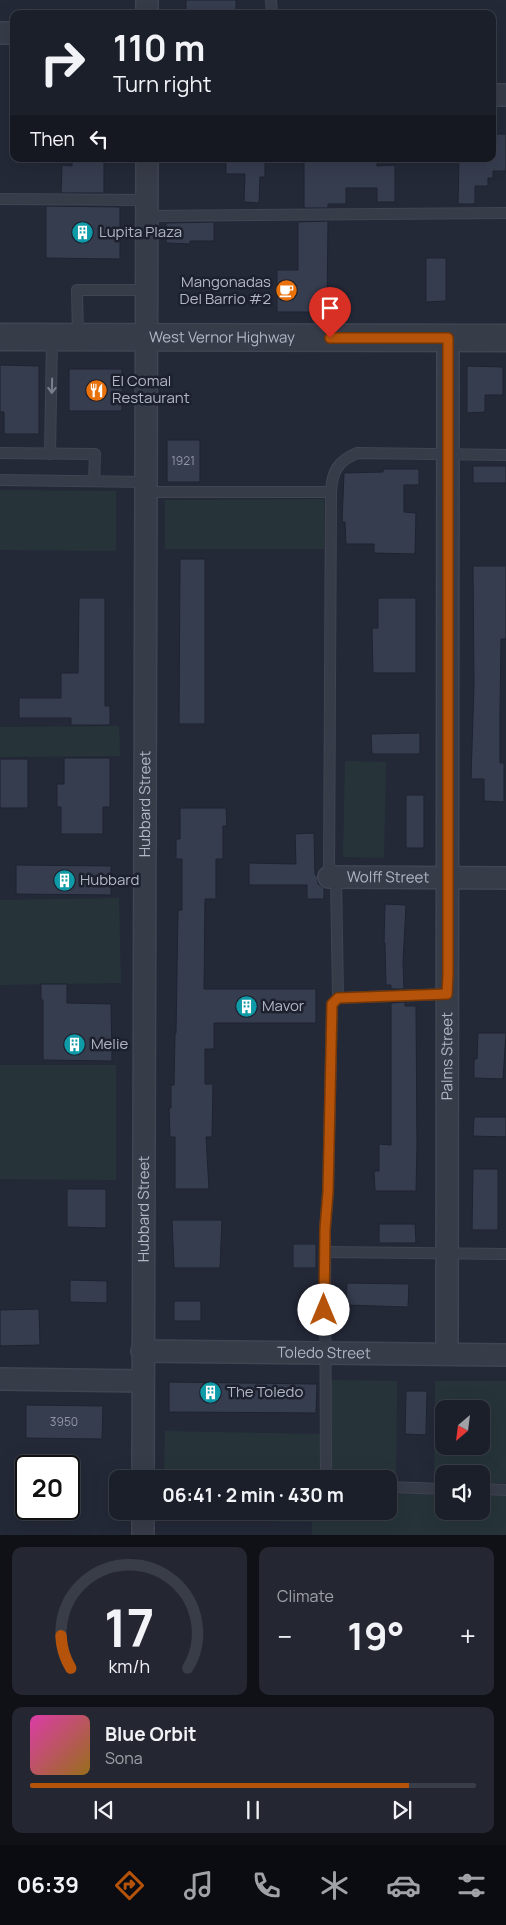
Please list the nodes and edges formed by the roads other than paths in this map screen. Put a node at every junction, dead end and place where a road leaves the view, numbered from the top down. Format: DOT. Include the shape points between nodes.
graph roads {
  1 [pos="147,162"];
  2 [pos="0,199"];
  3 [pos="147,208"];
  4 [pos="506,213"];
  5 [pos="146,290"];
  6 [pos="0,338"];
  7 [pos="52,338"];
  8 [pos="78,338"];
  9 [pos="146,338"];
  10 [pos="448,338"];
  11 [pos="506,338"];
  12 [pos="0,453"];
  13 [pos="50,454"];
  14 [pos="448,455"];
  15 [pos="506,455"];
  16 [pos="0,480"];
  17 [pos="94,481"];
  18 [pos="146,487"];
  19 [pos="331,492"];
  20 [pos="333,877"];
  21 [pos="448,878"];
  22 [pos="506,878"];
  23 [pos="447,994"];
  24 [pos="338,998"];
  25 [pos="325,1252"];
  26 [pos="447,1253"];
  27 [pos="506,1254"];
  28 [pos="142,1351"];
  29 [pos="324,1353"];
  30 [pos="447,1354"];
  31 [pos="506,1355"];
  32 [pos="0,1379"];
  33 [pos="142,1381"];
  34 [pos="143,1470"];
  35 [pos="326,1470"];
  36 [pos="397,1487"];
  37 [pos="435,1488"];
  38 [pos="490,1489"];
  39 [pos="506,1490"];
  40 [pos="143,1520"];
  41 [pos="143,1535"];
  1 -- 3 [label="street, Hubbard Street"];
  2 -- 3 [label="lane"];
  3 -- 4 [label="lane"];
  3 -- 5 [label="street, Hubbard Street"];
  5 -- 8 [label="lane" via="77,290"];
  5 -- 9 [label="street, Hubbard Street"];
  6 -- 7 [label="street, West Vernor Highway"];
  7 -- 8 [label="street, West Vernor Highway"];
  7 -- 13 [label="lane, one-way"];
  8 -- 9 [label="street, West Vernor Highway"];
  9 -- 10 [label="street, West Vernor Highway"];
  9 -- 18 [label="street, Hubbard Street"];
  10 -- 11 [label="street, West Vernor Highway"];
  10 -- 14 [label="street, Palms Street"];
  12 -- 13 [label="lane"];
  13 -- 17 [label="lane" via="95,454"];
  14 -- 15 [label="lane"];
  14 -- 19 [label="lane" via="357,453 343,459 334,472"];
  14 -- 21 [label="street, Palms Street"];
  16 -- 17 [label="lane"];
  17 -- 18 [label="lane"];
  18 -- 19 [label="lane"];
  18 -- 28 [label="street, Hubbard Street"];
  19 -- 20 [label="lane"];
  20 -- 21 [label="street, Wolff Street"];
  20 -- 24 [label="lane"];
  21 -- 22 [label="street, Wolff Street"];
  21 -- 23 [label="street, Palms Street"];
  23 -- 24 [label="lane"];
  23 -- 26 [label="street, Palms Street"];
  24 -- 25 [label="lane" via="332,1004"];
  25 -- 26 [label="lane"];
  25 -- 29 [label="lane"];
  26 -- 27 [label="lane"];
  26 -- 30 [label="street, Palms Street"];
  28 -- 29 [label="street, Toledo Street"];
  28 -- 33 [label="street, Hubbard Street"];
  29 -- 30 [label="street, Toledo Street"];
  29 -- 35 [label="lane"];
  30 -- 31 [label="street, Toledo Street"];
  32 -- 33 [label="street"];
  33 -- 34 [label="street, Hubbard Street"];
  36 -- 37 [label="lane"];
  38 -- 39 [label="lane"];
  40 -- 41 [label="street"];
}
